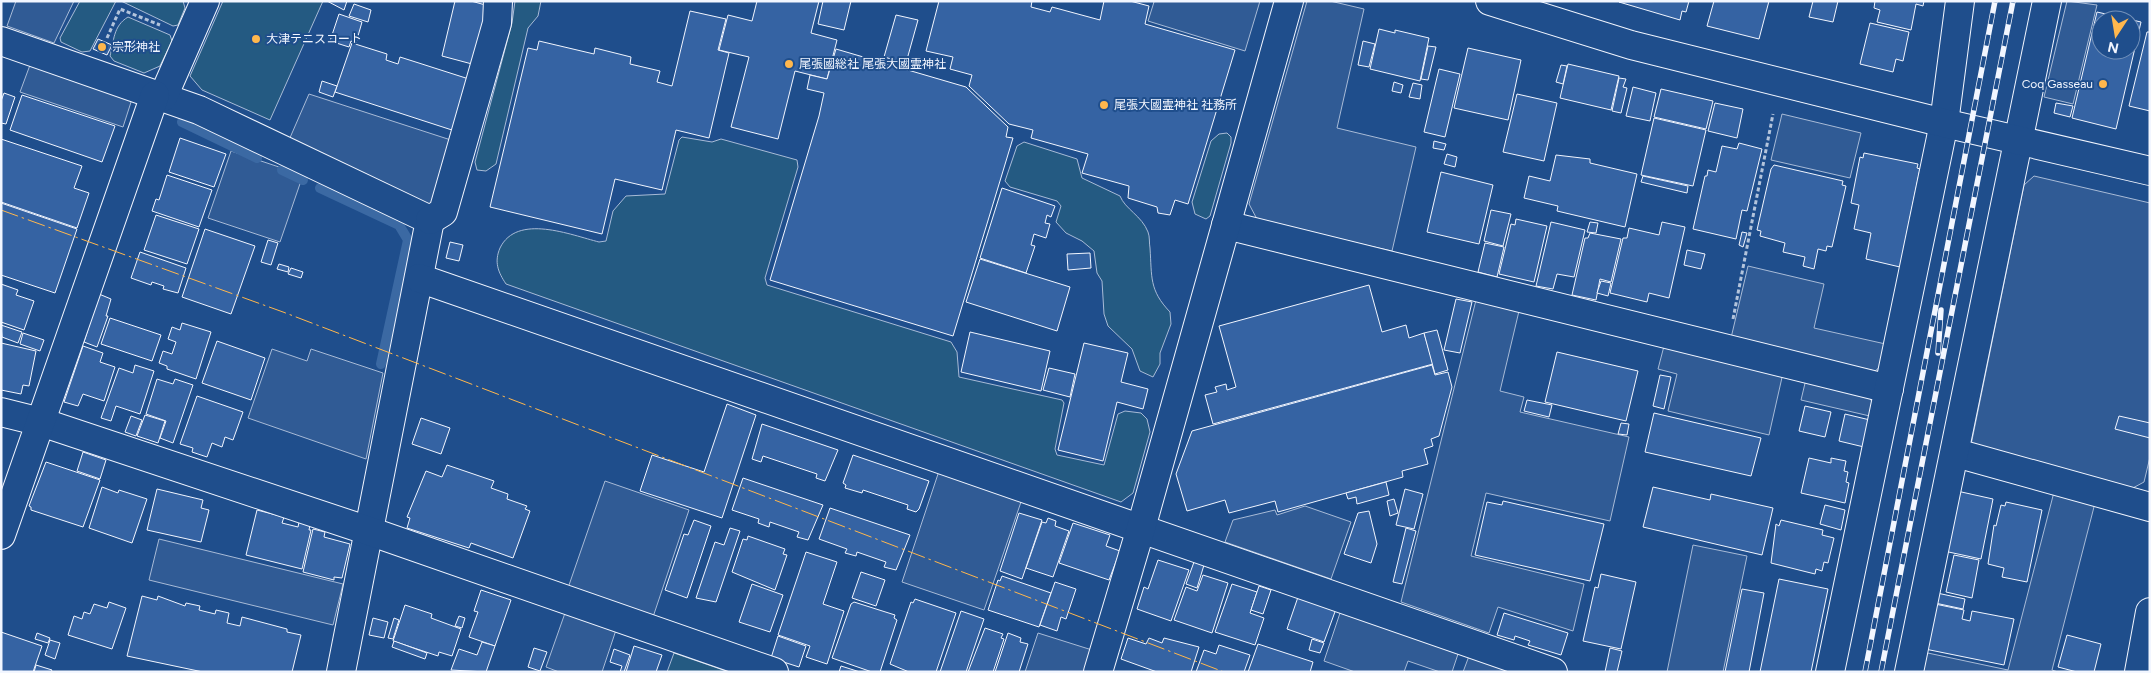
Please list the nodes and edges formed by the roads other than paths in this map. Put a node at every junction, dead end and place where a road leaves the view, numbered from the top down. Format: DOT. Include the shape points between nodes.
graph roads {
  1 [pos="205,1"];
  2 [pos="498,1"];
  3 [pos="1289,1"];
  4 [pos="1490,1"];
  5 [pos="1960,1"];
  6 [pos="2047,1"];
  7 [pos="1,41"];
  8 [pos="159,96"];
  9 [pos="1944,123"];
  10 [pos="2019,139"];
  11 [pos="2150,171"];
  12 [pos="430,220"];
  13 [pos="1226,225"];
  14 [pos="419,278"];
  15 [pos="1889,389"];
  16 [pos="1,412"];
  17 [pos="41,422"];
  18 [pos="1956,453"];
  19 [pos="2150,507"];
  20 [pos="1141,528"];
  21 [pos="369,531"];
  22 [pos="1,535"];
  23 [pos="2150,612"];
  24 [pos="341,672"];
  25 [pos="774,672"];
  26 [pos="1098,672"];
  27 [pos="1553,672"];
  28 [pos="1830,672"];
  29 [pos="1909,672"];
  30 [pos="2139,672"];
  1 -- 8 [label="street"];
  2 -- 12 [label="street" via="497,23 443,212"];
  3 -- 13 [label="street"];
  4 -- 9 [label="street" via="1632,45"];
  5 -- 9 [label="street"];
  6 -- 10 [label="street"];
  7 -- 8 [label="street"];
  8 -- 12 [label="street" via="199,110"];
  8 -- 17 [label="street"];
  9 -- 10 [label="street"];
  9 -- 15 [label="street"];
  10 -- 11 [label="street"];
  10 -- 18 [label="street"];
  12 -- 14 [label="street"];
  13 -- 15 [label="street"];
  13 -- 20 [label="street"];
  14 -- 20 [label="street"];
  14 -- 21 [label="street"];
  15 -- 28 [label="street"];
  16 -- 17 [label="street"];
  17 -- 21 [label="street"];
  17 -- 22 [label="street"];
  18 -- 19 [label="street"];
  18 -- 29 [label="street"];
  20 -- 26 [label="street"];
  20 -- 27 [label="street"];
  21 -- 24 [label="street"];
  21 -- 25 [label="street"];
  23 -- 30 [label="street"];
}
